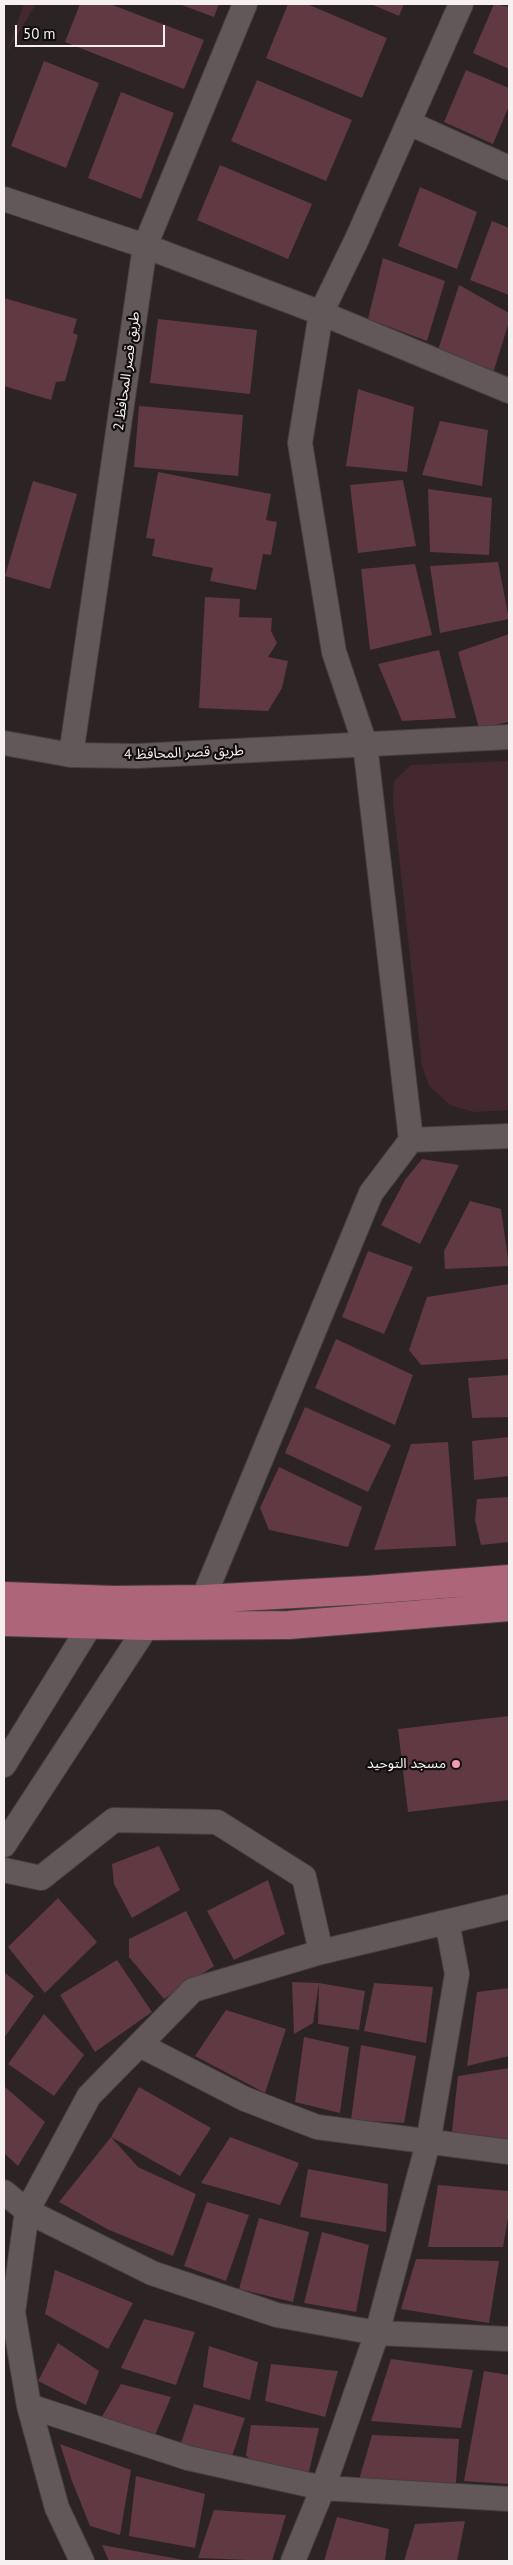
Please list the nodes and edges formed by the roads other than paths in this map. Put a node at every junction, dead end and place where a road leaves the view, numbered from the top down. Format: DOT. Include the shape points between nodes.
graph roads {
  1 [pos="245,4"];
  2 [pos="461,4"];
  3 [pos="409,123"];
  4 [pos="509,168"];
  5 [pos="4,199"];
  6 [pos="145,246"];
  7 [pos="321,313"];
  8 [pos="509,390"];
  9 [pos="509,737"];
  10 [pos="4,743"];
  11 [pos="365,744"];
  12 [pos="70,755"];
  13 [pos="509,1136"];
  14 [pos="410,1140"];
  15 [pos="509,1579"];
  16 [pos="4,1596"];
  17 [pos="509,1607"];
  18 [pos="93,1611"];
  19 [pos="199,1611"];
  20 [pos="150,1612"];
  21 [pos="4,1622"];
  22 [pos="4,1765"];
  23 [pos="4,1845"];
  24 [pos="4,1870"];
  25 [pos="509,1907"];
  26 [pos="447,1922"];
  27 [pos="320,1952"];
  28 [pos="140,2045"];
  29 [pos="428,2143"];
  30 [pos="509,2152"];
  31 [pos="4,2192"];
  32 [pos="27,2211"];
  33 [pos="377,2333"];
  34 [pos="509,2340"];
  35 [pos="29,2406"];
  36 [pos="323,2488"];
  37 [pos="509,2499"];
  38 [pos="82,2561"];
  39 [pos="293,2561"];
  1 -- 6 [label="street, طريق قصر المحافظ 2"];
  2 -- 3 [label="street"];
  3 -- 4 [label="street"];
  3 -- 7 [label="street"];
  5 -- 6 [label="street"];
  6 -- 7 [label="street"];
  6 -- 12 [label="street, طريق قصر المحافظ 2"];
  7 -- 8 [label="street"];
  7 -- 11 [label="street" via="300,443 334,652"];
  9 -- 11 [label="street, طريق قصر المحافظ 4"];
  10 -- 12 [label="street, طريق قصر المحافظ 4"];
  11 -- 12 [label="street, طريق قصر المحافظ 4" via="137,756"];
  11 -- 14 [label="street"];
  13 -- 14 [label="street"];
  14 -- 19 [label="street" via="371,1193"];
  15 -- 19 [label="main road" via="366,1590"];
  16 -- 18 [label="main road"];
  17 -- 19 [label="main road" via="289,1625"];
  18 -- 20 [label="main road"];
  18 -- 21 [label="main road"];
  18 -- 22 [label="street"];
  19 -- 20 [label="main road"];
  20 -- 23 [label="street"];
  24 -- 27 [label="street" via="41,1878 114,1820 217,1822 304,1877"];
  25 -- 26 [label="street"];
  26 -- 27 [label="street"];
  26 -- 29 [label="street" via="457,1974"];
  27 -- 28 [label="street" via="193,1990"];
  28 -- 29 [label="street" via="245,2099 316,2127"];
  28 -- 32 [label="street" via="89,2096"];
  29 -- 30 [label="street"];
  29 -- 33 [label="street"];
  31 -- 32 [label="street"];
  32 -- 33 [label="street" via="152,2273 277,2315"];
  32 -- 35 [label="street" via="13,2312"];
  33 -- 34 [label="street"];
  33 -- 36 [label="street"];
  35 -- 36 [label="street" via="188,2458"];
  35 -- 38 [label="street" via="57,2508"];
  36 -- 37 [label="street"];
  36 -- 39 [label="street"];
}
